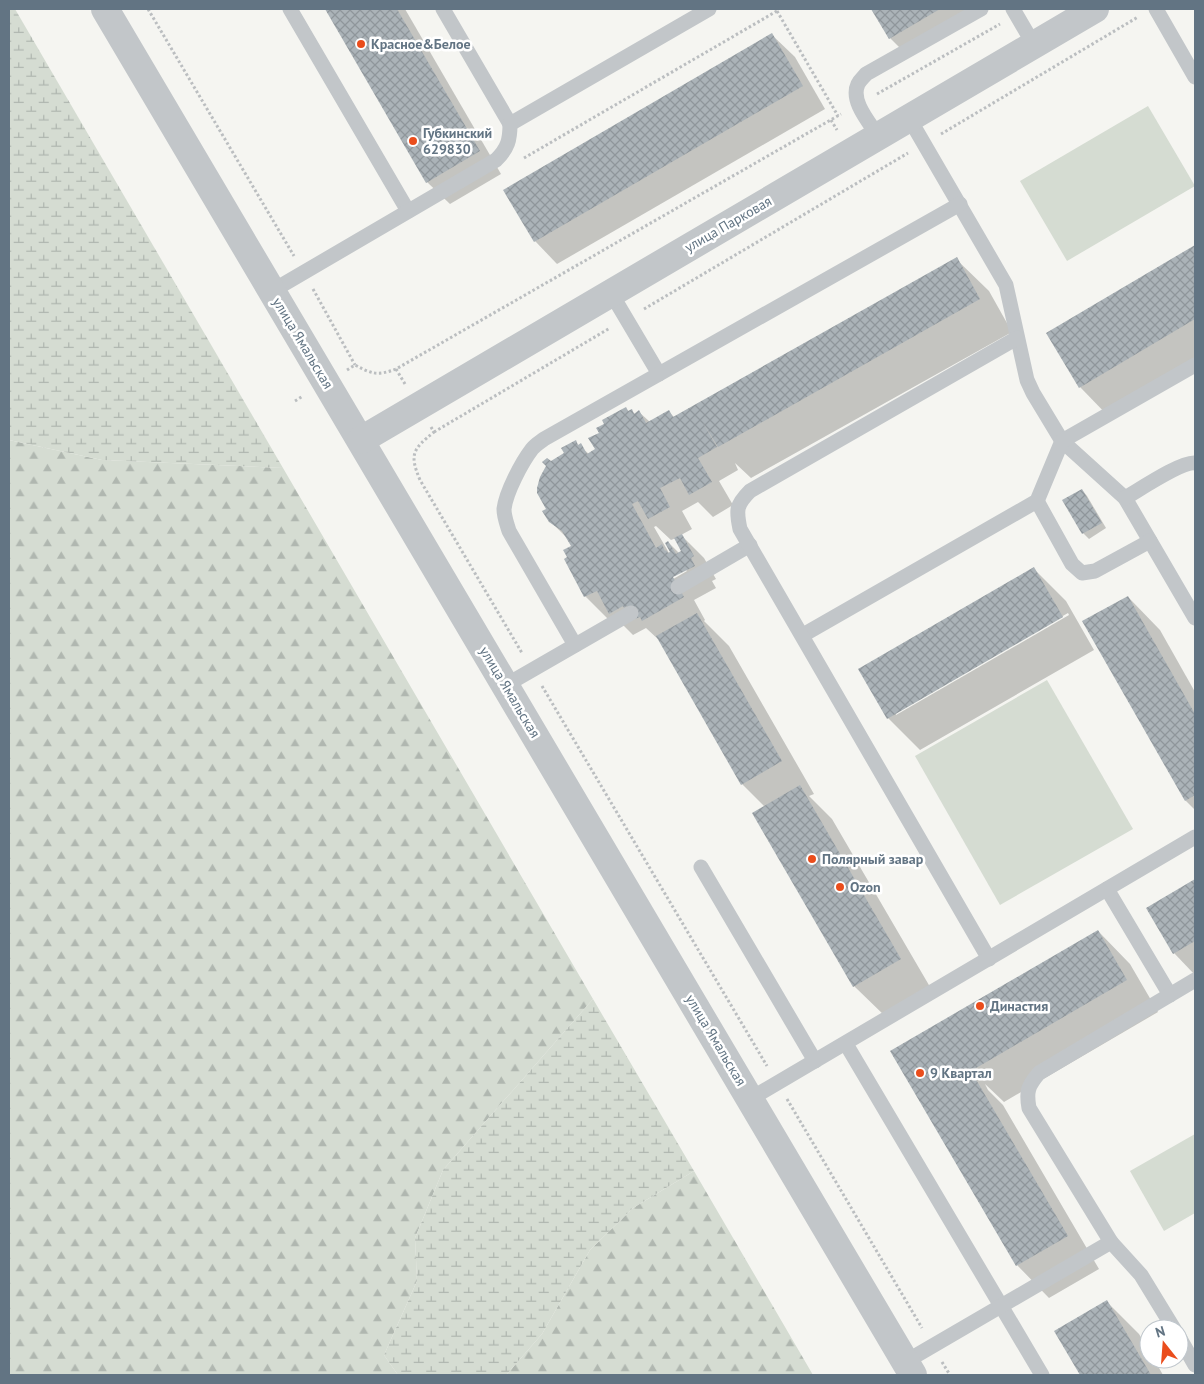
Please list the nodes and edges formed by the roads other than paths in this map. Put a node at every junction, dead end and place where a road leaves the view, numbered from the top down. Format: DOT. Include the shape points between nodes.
graph roads {
  1 [pos="105,9"];
  2 [pos="290,9"];
  3 [pos="443,9"];
  4 [pos="709,9"];
  5 [pos="981,9"];
  6 [pos="1095,9"];
  7 [pos="1150,11"];
  8 [pos="1015,12"];
  9 [pos="1034,45"];
  10 [pos="1195,77"];
  11 [pos="909,118"];
  12 [pos="510,124"];
  13 [pos="878,136"];
  14 [pos="960,204"];
  15 [pos="408,211"];
  16 [pos="272,290"];
  17 [pos="611,293"];
  18 [pos="1017,338"];
  19 [pos="1195,365"];
  20 [pos="659,374"];
  21 [pos="361,440"];
  22 [pos="1062,441"];
  23 [pos="1195,463"];
  24 [pos="1125,498"];
  25 [pos="1037,501"];
  26 [pos="1150,541"];
  27 [pos="750,545"];
  28 [pos="678,586"];
  29 [pos="631,613"];
  30 [pos="1195,618"];
  31 [pos="802,635"];
  32 [pos="575,645"];
  33 [pos="506,685"];
  34 [pos="1195,838"];
  35 [pos="701,868"];
  36 [pos="1108,889"];
  37 [pos="989,959"];
  38 [pos="1195,980"];
  39 [pos="1170,995"];
  40 [pos="846,1044"];
  41 [pos="815,1061"];
  42 [pos="750,1099"];
  43 [pos="1111,1242"];
  44 [pos="1002,1307"];
  45 [pos="1168,1319"];
  46 [pos="909,1369"];
  47 [pos="1042,1375"];
  1 -- 16 [label="street, улица Ямальская"];
  2 -- 15 [label="lane"];
  3 -- 12 [label="lane"];
  4 -- 12 [label="lane"];
  5 -- 13 [label="lane" via="866,74 858,83 856,94 859,104"];
  6 -- 9 [label="street, улица Парковая"];
  7 -- 10 [label="lane"];
  8 -- 9 [label="lane"];
  9 -- 11 [label="street, улица Парковая"];
  11 -- 13 [label="street, улица Парковая"];
  11 -- 14 [label="lane"];
  12 -- 15 [label="lane" via="510,140 496,160"];
  13 -- 17 [label="street, улица Парковая"];
  14 -- 18 [label="lane" via="1006,285"];
  14 -- 20 [label="lane"];
  15 -- 16 [label="lane"];
  16 -- 21 [label="street, улица Ямальская"];
  17 -- 20 [label="lane"];
  17 -- 21 [label="street, улица Парковая"];
  18 -- 22 [label="lane" via="1027,380"];
  18 -- 27 [label="lane" via="750,491 740,501 737,514 740,529"];
  19 -- 22 [label="lane"];
  20 -- 32 [label="lane" via="534,447 506,499 504,510 509,532"];
  21 -- 33 [label="street, улица Ямальская"];
  22 -- 24 [label="lane"];
  22 -- 25 [label="lane"];
  23 -- 24 [label="lane" via="1178,467"];
  24 -- 26 [label="lane"];
  25 -- 26 [label="lane" via="1072,564 1082,573 1095,572"];
  25 -- 31 [label="lane"];
  26 -- 30 [label="lane"];
  27 -- 28 [label="lane"];
  27 -- 31 [label="lane"];
  29 -- 32 [label="lane"];
  31 -- 37 [label="lane"];
  32 -- 33 [label="lane"];
  33 -- 42 [label="street, улица Ямальская"];
  34 -- 36 [label="lane"];
  35 -- 41 [label="lane"];
  36 -- 37 [label="lane"];
  36 -- 39 [label="lane"];
  37 -- 40 [label="lane"];
  38 -- 39 [label="lane"];
  39 -- 43 [label="lane" via="1039,1073 1030,1083 1029,1108"];
  40 -- 41 [label="lane"];
  40 -- 44 [label="lane"];
  41 -- 42 [label="lane"];
  42 -- 46 [label="street, улица Ямальская"];
  43 -- 44 [label="lane"];
  43 -- 45 [label="lane" via="1141,1275"];
  44 -- 46 [label="lane" via="933,1346"];
  44 -- 47 [label="lane"];
}
